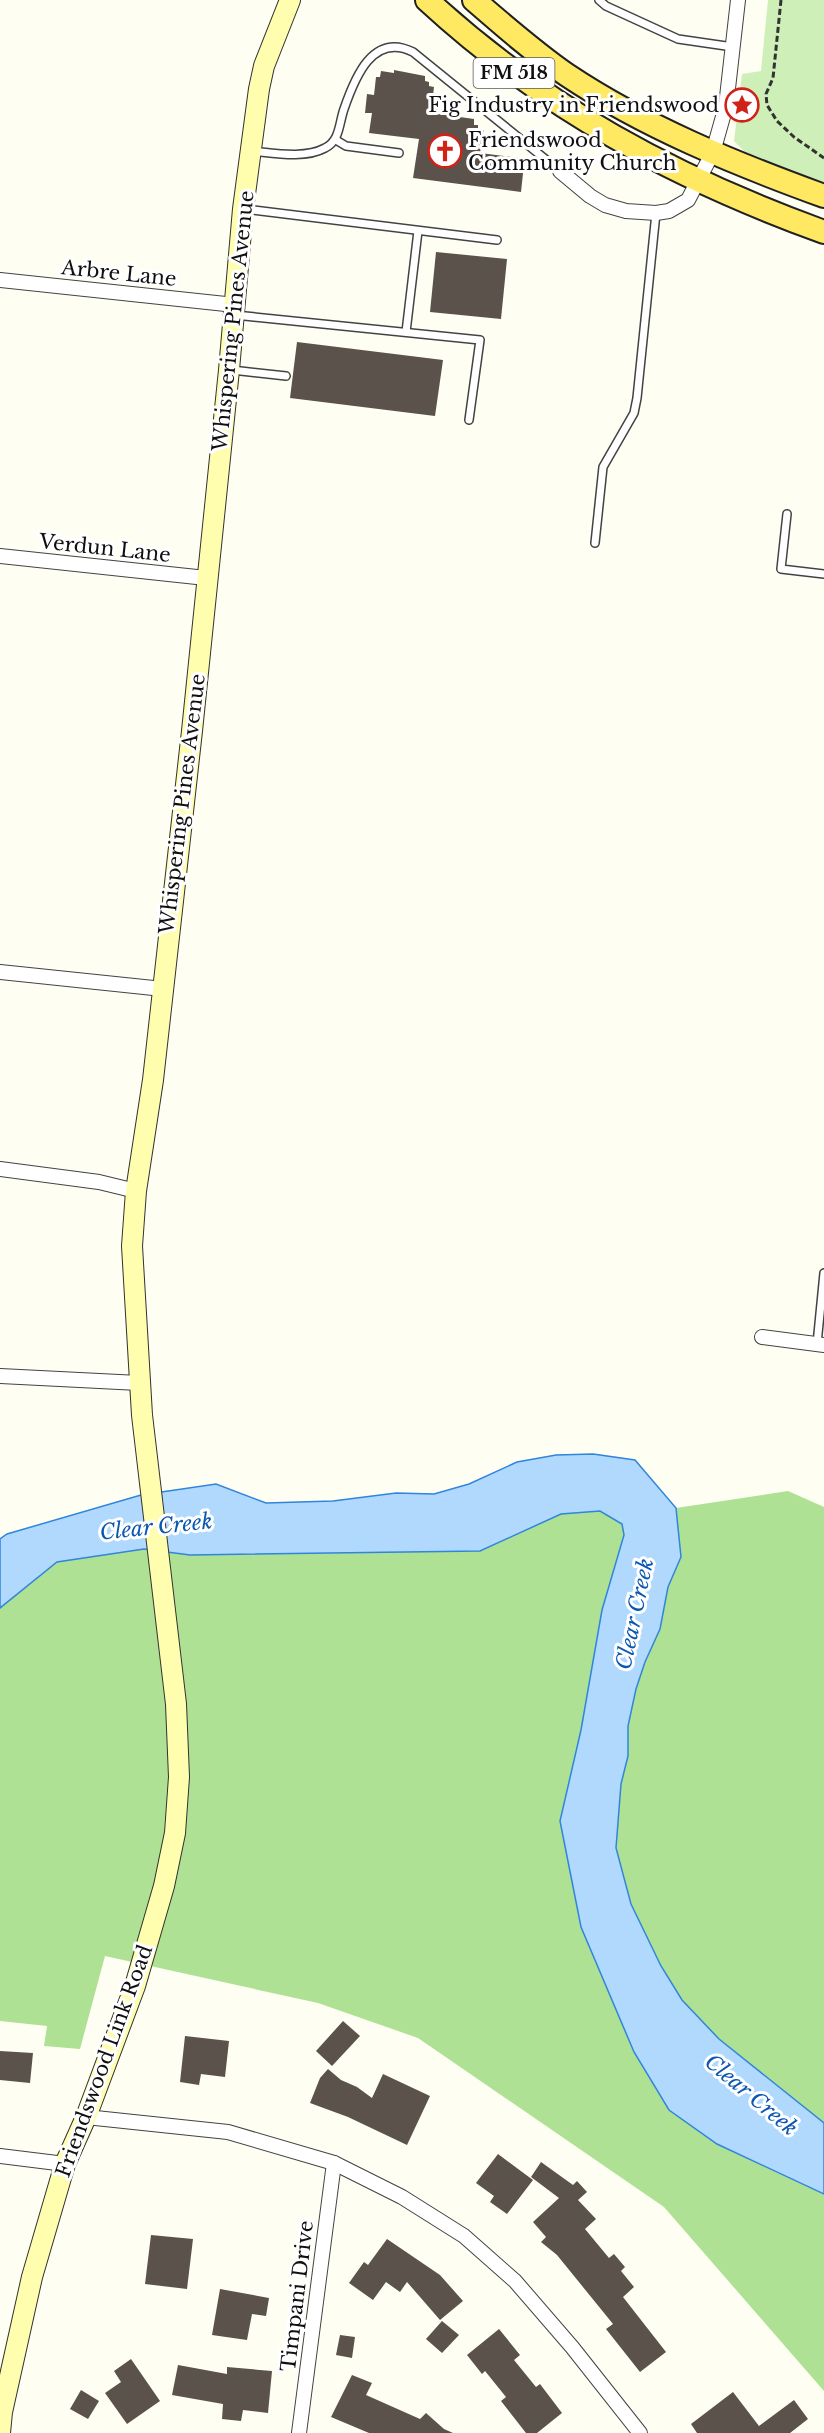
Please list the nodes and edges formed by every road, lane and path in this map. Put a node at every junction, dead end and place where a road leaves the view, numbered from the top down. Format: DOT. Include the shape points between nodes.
graph roads {
  1 [pos="290,0"];
  2 [pos="427,0"];
  3 [pos="474,0"];
  4 [pos="599,0"];
  5 [pos="738,0"];
  6 [pos="780,0"];
  7 [pos="733,47"];
  8 [pos="336,140"];
  9 [pos="250,151"];
  10 [pos="399,153"];
  11 [pos="713,153"];
  12 [pos="824,158"];
  13 [pos="560,171"];
  14 [pos="698,182"];
  15 [pos="824,196"];
  16 [pos="243,209"];
  17 [pos="656,213"];
  18 [pos="418,231"];
  19 [pos="824,232"];
  20 [pos="497,240"];
  21 [pos="0,280"];
  22 [pos="234,310"];
  23 [pos="406,332"];
  24 [pos="230,370"];
  25 [pos="286,376"];
  26 [pos="469,420"];
  27 [pos="787,514"];
  28 [pos="595,543"];
  29 [pos="0,556"];
  30 [pos="824,574"];
  31 [pos="206,578"];
  32 [pos="0,972"];
  33 [pos="163,989"];
  34 [pos="0,1169"];
  35 [pos="136,1191"];
  36 [pos="824,1273"];
  37 [pos="762,1337"];
  38 [pos="820,1344"];
  39 [pos="0,1376"];
  40 [pos="140,1383"];
  41 [pos="166,1613"];
  42 [pos="86,2117"];
  43 [pos="0,2156"];
  44 [pos="334,2163"];
  45 [pos="65,2164"];
  46 [pos="1,2412"];
  47 [pos="0,2433"];
  48 [pos="298,2433"];
  49 [pos="640,2433"];
  1 -- 9 [label="main road, Whispering Pines Avenue" via="264,66"];
  2 -- 14 [label="main road, FM 518" via="506,68 560,105"];
  3 -- 11 [label="main road, FM 518" via="567,74"];
  4 -- 7 [label="lane" via="678,39"];
  5 -- 7 [label="street"];
  6 -- 12 [label="path" via="767,105 777,121"];
  7 -- 11 [label="street" via="726,106"];
  8 -- 9 [label="lane" via="314,152"];
  8 -- 10 [label="lane" via="346,146"];
  8 -- 13 [label="lane" via="344,108 367,63 376,51 394,46 413,52"];
  9 -- 16 [label="main road, Whispering Pines Avenue"];
  11 -- 14 [label="street"];
  11 -- 15 [label="main road, FM 518"];
  13 -- 17 [label="street" via="605,205"];
  14 -- 17 [label="street" via="688,200 669,211"];
  14 -- 19 [label="main road, FM 518"];
  16 -- 18 [label="lane"];
  16 -- 22 [label="main road, Whispering Pines Avenue"];
  17 -- 28 [label="lane" via="637,398 634,413 603,467"];
  18 -- 20 [label="lane"];
  18 -- 23 [label="lane"];
  21 -- 22 [label="street, Arbre Lane"];
  22 -- 23 [label="lane"];
  22 -- 24 [label="main road, Whispering Pines Avenue"];
  23 -- 26 [label="lane" via="480,340"];
  24 -- 25 [label="lane"];
  24 -- 31 [label="main road, Whispering Pines Avenue"];
  27 -- 30 [label="lane" via="781,569"];
  29 -- 31 [label="street, Verdun Lane"];
  31 -- 33 [label="main road, Whispering Pines Avenue"];
  32 -- 33 [label="street"];
  33 -- 35 [label="main road, Whispering Pines Avenue"];
  34 -- 35 [label="street"];
  35 -- 40 [label="main road, Whispering Pines Avenue" via="132,1246"];
  36 -- 38 [label="lane"];
  37 -- 38 [label="street"];
  39 -- 40 [label="street"];
  40 -- 41 [label="main road, Whispering Pines Avenue"];
  41 -- 42 [label="main road, Friendswood Link Road" via="178,1750 175,1833 135,1986"];
  42 -- 44 [label="street" via="228,2132"];
  42 -- 45 [label="main road, Friendswood Link Road"];
  43 -- 45 [label="street"];
  44 -- 48 [label="street, Timpani Drive"];
  44 -- 49 [label="street" via="402,2197 464,2236 514,2281"];
  45 -- 46 [label="main road, Friendswood Link Road" via="32,2277"];
  46 -- 47 [label="main road, Friendswood Link Road"];
}
